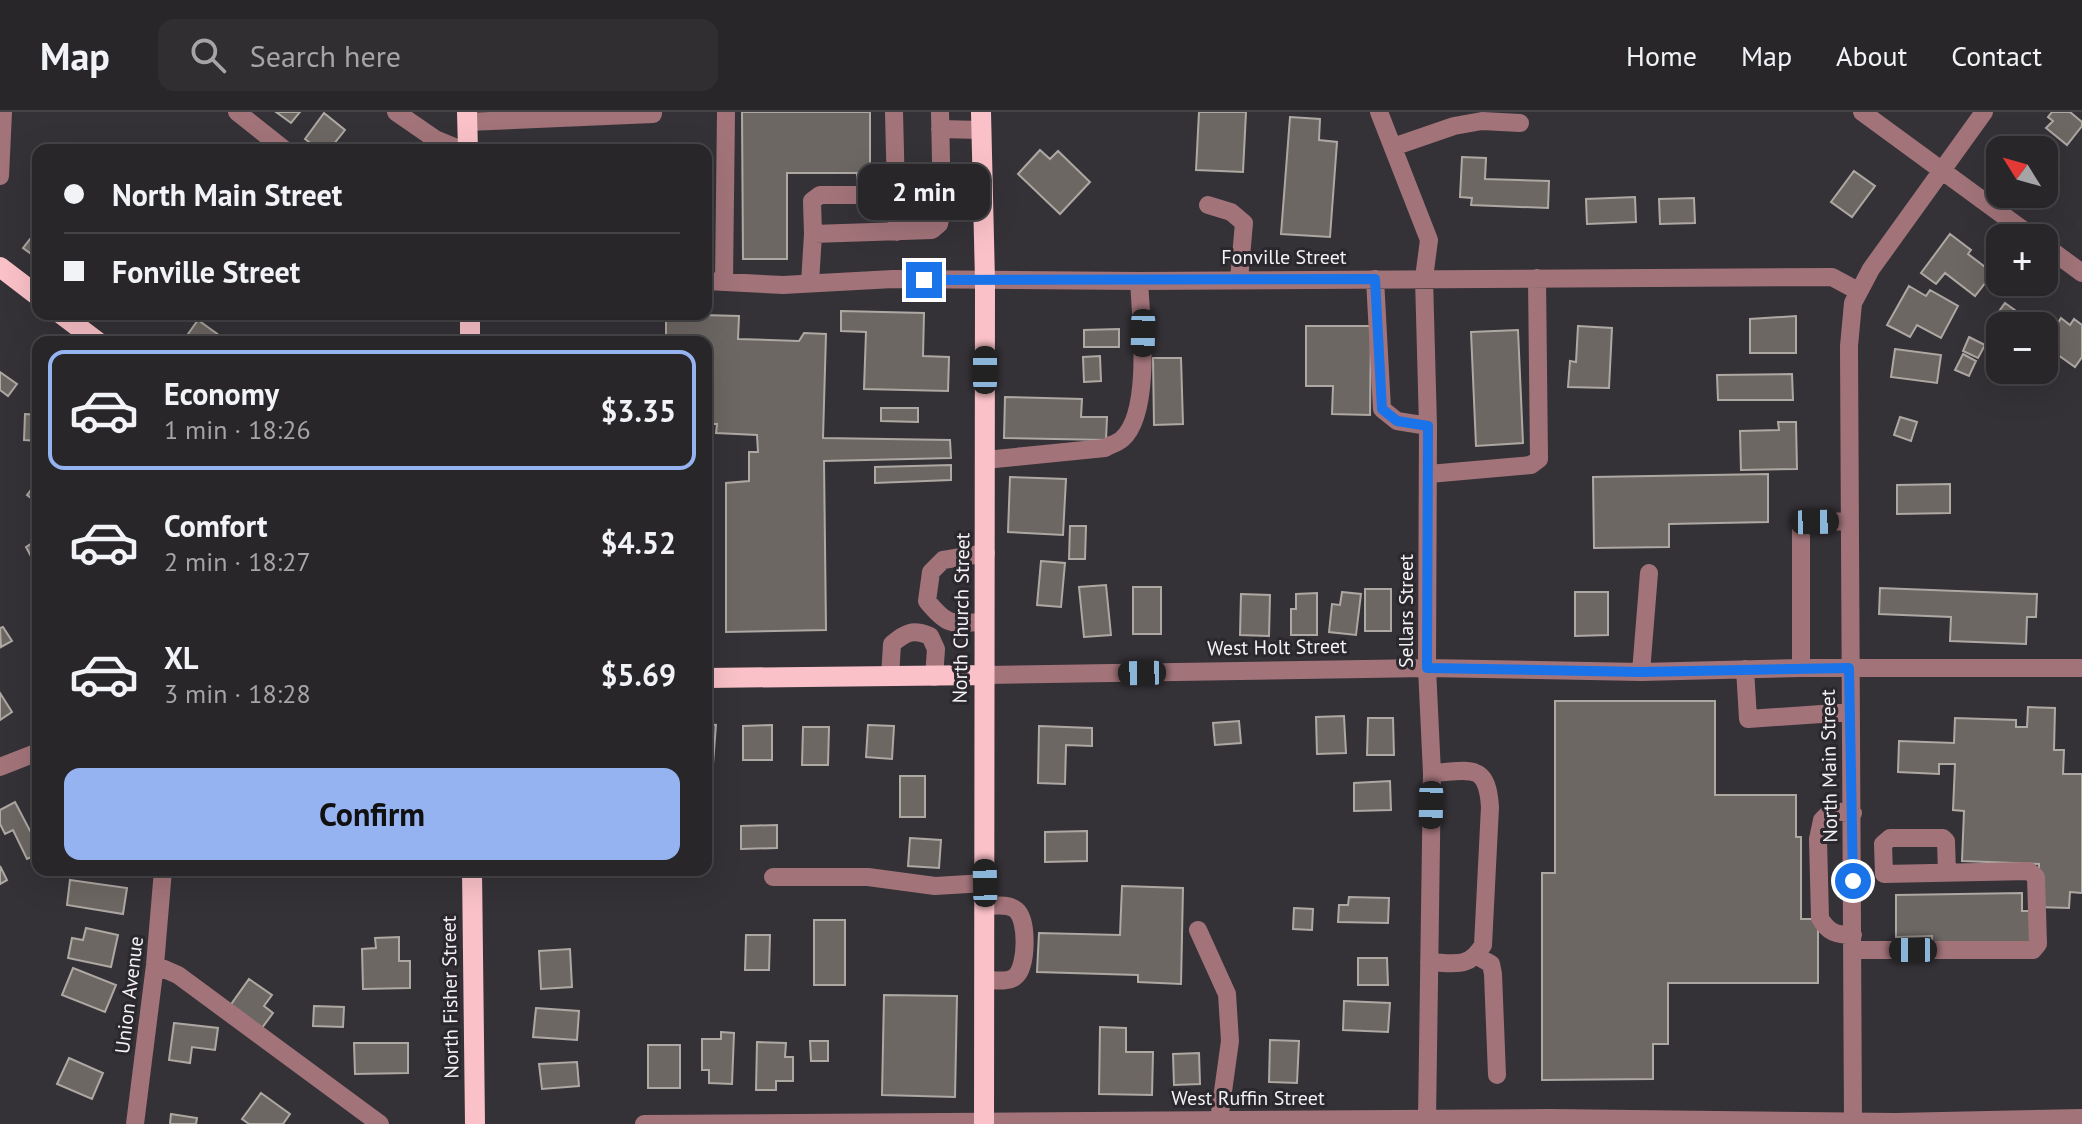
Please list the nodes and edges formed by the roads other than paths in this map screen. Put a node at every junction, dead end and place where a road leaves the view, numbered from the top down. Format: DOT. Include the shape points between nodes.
graph roads {
  1 [pos="3,112"];
  2 [pos="237,112"];
  3 [pos="396,112"];
  4 [pos="653,112"];
  5 [pos="726,112"];
  6 [pos="894,112"];
  7 [pos="1379,112"];
  8 [pos="1862,112"];
  9 [pos="1984,112"];
  10 [pos="467,117"];
  11 [pos="940,120"];
  12 [pos="981,121"];
  13 [pos="1520,123"];
  14 [pos="277,144"];
  15 [pos="449,144"];
  16 [pos="465,144"];
  17 [pos="1393,147"];
  18 [pos="1941,171"];
  19 [pos="0,176"];
  20 [pos="896,195"];
  21 [pos="1208,205"];
  22 [pos="942,210"];
  23 [pos="983,211"];
  24 [pos="2015,224"];
  25 [pos="897,232"];
  26 [pos="813,234"];
  27 [pos="2058,255"];
  28 [pos="0,267"];
  29 [pos="2082,273"];
  30 [pos="1424,278"];
  31 [pos="1537,278"];
  32 [pos="1239,279"];
  33 [pos="1375,279"];
  34 [pos="715,280"];
  35 [pos="985,281"];
  36 [pos="1139,281"];
  37 [pos="810,283"];
  38 [pos="32,291"];
  39 [pos="1858,291"];
  40 [pos="69,320"];
  41 [pos="90,336"];
  42 [pos="1428,426"];
  43 [pos="985,460"];
  44 [pos="1429,474"];
  45 [pos="1849,521"];
  46 [pos="986,553"];
  47 [pos="1649,573"];
  48 [pos="927,601"];
  49 [pos="985,622"];
  50 [pos="916,630"];
  51 [pos="1427,668"];
  52 [pos="1801,668"];
  53 [pos="1849,668"];
  54 [pos="2082,668"];
  55 [pos="1745,669"];
  56 [pos="1641,672"];
  57 [pos="984,675"];
  58 [pos="890,677"];
  59 [pos="934,677"];
  60 [pos="712,678"];
  61 [pos="1850,712"];
  62 [pos="32,754"];
  63 [pos="0,767"];
  64 [pos="1432,773"];
  65 [pos="1853,813"];
  66 [pos="1947,873"];
  67 [pos="1884,874"];
  68 [pos="162,876"];
  69 [pos="472,876"];
  70 [pos="773,877"];
  71 [pos="1853,881"];
  72 [pos="985,883"];
  73 [pos="985,906"];
  74 [pos="1198,930"];
  75 [pos="1852,943"];
  76 [pos="1477,956"];
  77 [pos="1429,962"];
  78 [pos="155,965"];
  79 [pos="985,980"];
  80 [pos="1497,1075"];
  81 [pos="2082,1118"];
  82 [pos="1219,1120"];
  83 [pos="1427,1120"];
  84 [pos="1550,1121"];
  85 [pos="2017,1121"];
  86 [pos="984,1122"];
  87 [pos="1315,1122"];
  88 [pos="1853,1122"];
  89 [pos="795,1123"];
  90 [pos="135,1124"];
  91 [pos="380,1124"];
  92 [pos="475,1124"];
  93 [pos="644,1124"];
  1 -- 19 [label="street"];
  2 -- 14 [label="street"];
  3 -- 15 [label="street"];
  4 -- 10 [label="street"];
  5 -- 34 [label="street"];
  6 -- 20 [label="street"];
  7 -- 17 [label="street, Sellars Street"];
  8 -- 18 [label="street"];
  9 -- 18 [label="street, North Main Street"];
  10 -- 16 [label="main road"];
  11 -- 12 [label="street"];
  11 -- 22 [label="street"];
  12 -- 23 [label="main road, North Church Street"];
  13 -- 17 [label="street" via="1454,126"];
  17 -- 30 [label="street, Sellars Street" via="1428,234"];
  18 -- 24 [label="street"];
  18 -- 39 [label="street, North Main Street"];
  20 -- 25 [label="street"];
  20 -- 26 [label="street" via="820,195 812,201"];
  21 -- 32 [label="street" via="1231,212 1244,223"];
  22 -- 23 [label="street"];
  22 -- 25 [label="street" via="932,230"];
  23 -- 35 [label="main road, North Church Street"];
  25 -- 26 [label="street"];
  26 -- 37 [label="street"];
  27 -- 29 [label="street"];
  28 -- 38 [label="main road"];
  30 -- 31 [label="street, Fonville Street"];
  30 -- 33 [label="street, Fonville Street"];
  30 -- 42 [label="street, Sellars Street"];
  31 -- 39 [label="street, Fonville Street" via="1832,277"];
  31 -- 44 [label="street" via="1539,459 1531,465"];
  32 -- 33 [label="street, Fonville Street"];
  32 -- 36 [label="street, Fonville Street"];
  33 -- 42 [label="street" via="1382,409 1397,421"];
  34 -- 37 [label="street, Fonville Street"];
  35 -- 36 [label="street, Fonville Street"];
  35 -- 37 [label="street, Fonville Street"];
  35 -- 43 [label="main road, North Church Street"];
  36 -- 43 [label="street" via="1142,374 1138,408 1122,439 1105,448"];
  39 -- 45 [label="street, North Main Street" via="1849,346"];
  40 -- 41 [label="main road"];
  42 -- 44 [label="street, Sellars Street"];
  43 -- 46 [label="main road, North Church Street"];
  44 -- 51 [label="street, Sellars Street"];
  45 -- 52 [label="street" via="1807,523 1801,531"];
  45 -- 53 [label="street, North Main Street"];
  46 -- 48 [label="street" via="943,560 931,572"];
  46 -- 49 [label="main road, North Church Street"];
  47 -- 56 [label="street"];
  48 -- 49 [label="street" via="949,623"];
  48 -- 50 [label="street"];
  49 -- 57 [label="main road, North Church Street"];
  50 -- 58 [label="street" via="892,644"];
  50 -- 59 [label="street" via="930,636 936,649"];
  51 -- 56 [label="street, West Holt Street"];
  51 -- 57 [label="street, West Holt Street"];
  51 -- 64 [label="street, Sellars Street"];
  52 -- 53 [label="street, West Holt Street"];
  52 -- 55 [label="street, West Holt Street"];
  53 -- 54 [label="street, West Holt Street"];
  53 -- 61 [label="street, North Main Street"];
  55 -- 56 [label="street, West Holt Street"];
  55 -- 61 [label="street" via="1748,719"];
  57 -- 59 [label="main road, West Holt Street"];
  57 -- 72 [label="main road, North Church Street"];
  58 -- 59 [label="main road, West Holt Street"];
  58 -- 60 [label="main road, West Holt Street"];
  61 -- 65 [label="street, North Main Street"];
  62 -- 63 [label="street"];
  64 -- 76 [label="street" via="1468,771 1482,776 1488,786 1483,945"];
  64 -- 77 [label="street, Sellars Street"];
  65 -- 71 [label="street, North Main Street"];
  65 -- 75 [label="street" via="1831,811 1822,820 1818,839 1820,918 1826,929"];
  66 -- 67 [label="street"];
  66 -- 67 [label="street" via="1943,838 1890,838 1883,844"];
  66 -- 75 [label="street" via="2029,871 2036,877 2038,944 2033,950"];
  67 -- 71 [label="street" via="1875,882"];
  68 -- 78 [label="street, Union Avenue"];
  69 -- 92 [label="main road, North Fisher Street"];
  70 -- 72 [label="street" via="868,877 935,886"];
  71 -- 75 [label="street, North Main Street"];
  72 -- 73 [label="main road, North Church Street"];
  73 -- 79 [label="main road, North Church Street"];
  73 -- 79 [label="street" via="1016,910 1024,929 1024,962 1009,980"];
  74 -- 82 [label="street" via="1227,994 1230,1041"];
  75 -- 88 [label="street, North Main Street"];
  76 -- 77 [label="street" via="1466,963"];
  76 -- 80 [label="street" via="1491,964 1493,974"];
  77 -- 83 [label="street, Sellars Street"];
  78 -- 90 [label="street, Union Avenue"];
  78 -- 91 [label="street" via="178,975"];
  79 -- 86 [label="main road, North Church Street"];
  81 -- 85 [label="street, West Ruffin Street"];
  82 -- 86 [label="street, West Ruffin Street"];
  82 -- 87 [label="street, West Ruffin Street"];
  83 -- 84 [label="street, West Ruffin Street"];
  83 -- 87 [label="street, West Ruffin Street"];
  84 -- 88 [label="street, West Ruffin Street"];
  85 -- 88 [label="street, West Ruffin Street"];
  86 -- 89 [label="street, West Ruffin Street"];
  89 -- 93 [label="street, West Ruffin Street"];
}
